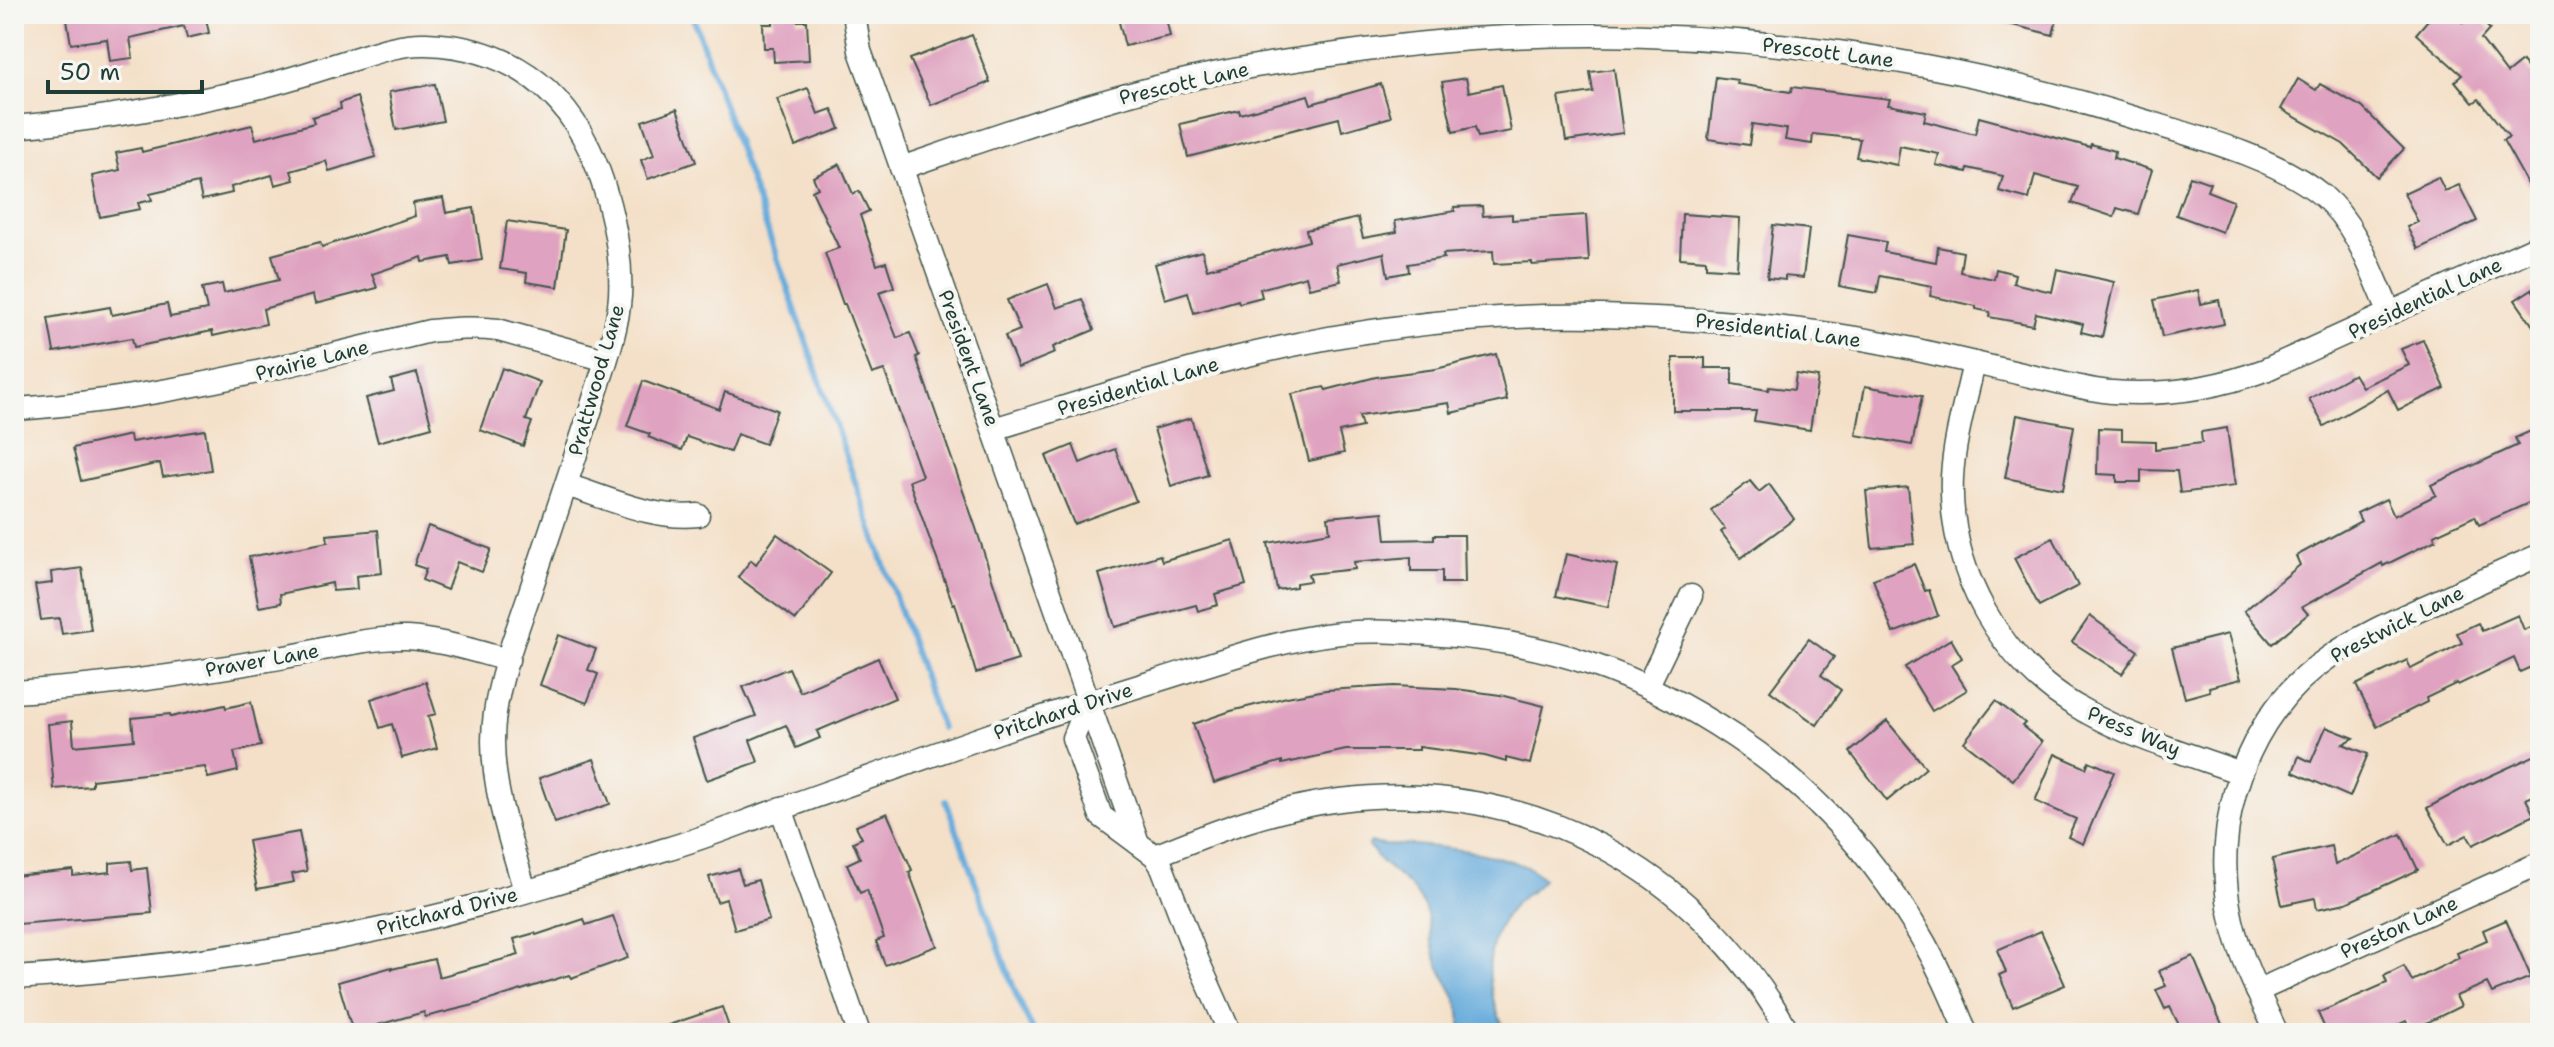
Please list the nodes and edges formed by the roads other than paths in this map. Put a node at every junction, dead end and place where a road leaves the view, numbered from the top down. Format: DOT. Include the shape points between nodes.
graph roads {
  1 [pos="854,14"];
  2 [pos="14,127"];
  3 [pos="901,168"];
  4 [pos="2540,245"];
  5 [pos="2390,313"];
  6 [pos="606,360"];
  7 [pos="1974,363"];
  8 [pos="14,409"];
  9 [pos="994,429"];
  10 [pos="566,485"];
  11 [pos="698,515"];
  12 [pos="2540,555"];
  13 [pos="1691,596"];
  14 [pos="508,660"];
  15 [pos="1648,685"];
  16 [pos="14,692"];
  17 [pos="1088,701"];
  18 [pos="2241,773"];
  19 [pos="781,808"];
  20 [pos="1147,849"];
  21 [pos="2540,863"];
  22 [pos="525,891"];
  23 [pos="14,978"];
  24 [pos="2257,991"];
  25 [pos="859,1033"];
  26 [pos="1230,1033"];
  27 [pos="1789,1033"];
  28 [pos="1966,1033"];
  29 [pos="2277,1033"];
  1 -- 3 [label="street, President Lane" via="860,51"];
  2 -- 6 [label="street, Prattwood Lane" via="259,87 420,43 483,51 529,74 556,97 590,150 615,234 620,278"];
  3 -- 5 [label="street, Prescott Lane" via="1119,97 1251,67 1457,40 1610,36 1749,42 1890,59 2040,90 2264,163 2306,184 2335,208 2354,235"];
  3 -- 9 [label="street, President Lane"];
  4 -- 5 [label="street, Presidential Lane"];
  5 -- 7 [label="street, Presidential Lane" via="2265,370 2193,389 2110,392"];
  6 -- 8 [label="street, Prairie Lane" via="498,330 456,328 200,386"];
  6 -- 10 [label="street, Prattwood Lane"];
  7 -- 9 [label="street, Presidential Lane" via="1769,325 1628,316 1463,321 1307,342 1231,359"];
  7 -- 18 [label="street, Press Way" via="1952,498 1965,564 1995,627 2025,666 2082,710"];
  9 -- 17 [label="street, President Lane"];
  10 -- 11 [label="street" via="653,513"];
  10 -- 14 [label="street, Prattwood Lane"];
  12 -- 18 [label="street, Prestwick Lane" via="2374,630 2325,659 2273,713"];
  13 -- 15 [label="street"];
  14 -- 16 [label="street, Praver Lane" via="441,642 388,639 198,672"];
  14 -- 22 [label="street, Prattwood Lane" via="495,716 494,766"];
  15 -- 17 [label="street, Pritchard Drive" via="1514,642 1380,631 1291,642"];
  15 -- 28 [label="street, Pritchard Drive" via="1747,745 1844,830 1913,923"];
  17 -- 19 [label="street, Pritchard Drive"];
  17 -- 20 [label="street, President Lane"];
  18 -- 24 [label="street, Prestwick Lane" via="2227,825 2225,882 2236,938"];
  19 -- 22 [label="street, Pritchard Drive" via="672,848"];
  19 -- 25 [label="street"];
  20 -- 26 [label="street, President Lane" via="1168,879"];
  20 -- 27 [label="street" via="1337,800 1434,797 1502,808 1602,846 1677,895 1737,954"];
  21 -- 24 [label="street, Preston Lane"];
  22 -- 23 [label="street, Pritchard Drive" via="411,922 224,957"];
  24 -- 29 [label="street, Prestwick Lane"];
}
